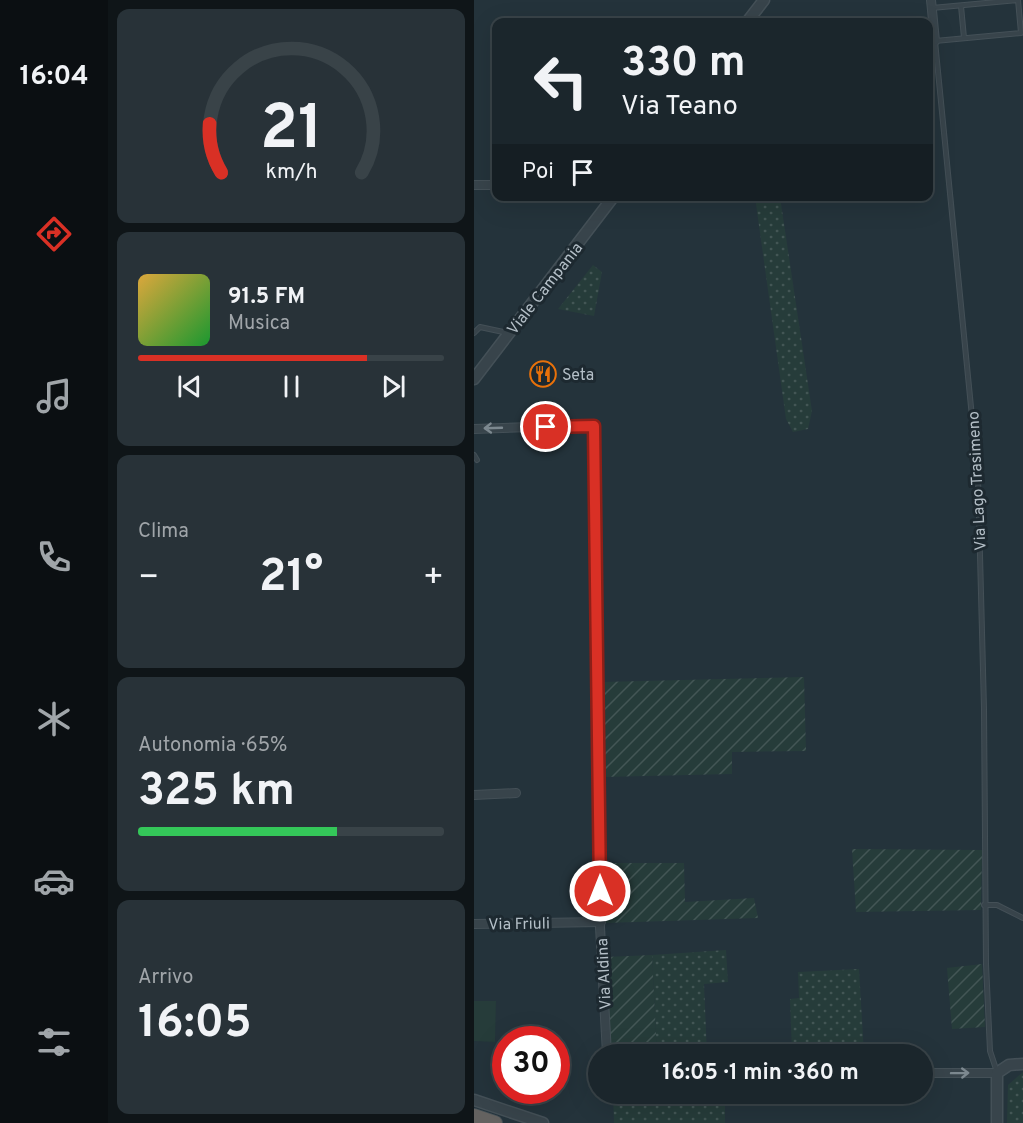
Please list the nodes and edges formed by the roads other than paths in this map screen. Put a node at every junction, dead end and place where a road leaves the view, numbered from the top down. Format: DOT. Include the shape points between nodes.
graph roads {
  1 [pos="764,0"];
  2 [pos="932,4"];
  3 [pos="757,5"];
  4 [pos="961,6"];
  5 [pos="749,18"];
  6 [pos="964,38"];
  7 [pos="935,41"];
  8 [pos="474,185"];
  9 [pos="492,185"];
  10 [pos="610,201"];
  11 [pos="474,333"];
  12 [pos="509,333"];
  13 [pos="474,379"];
  14 [pos="474,429"];
  15 [pos="474,455"];
  16 [pos="477,460"];
  17 [pos="516,793"];
  18 [pos="474,795"];
  19 [pos="984,905"];
  20 [pos="1023,918"];
  21 [pos="601,922"];
  22 [pos="474,924"];
  23 [pos="607,1044"];
  24 [pos="1023,1064"];
  25 [pos="933,1073"];
  26 [pos="997,1073"];
  27 [pos="474,1100"];
  28 [pos="474,1116"];
  29 [pos="495,1123"];
  30 [pos="543,1123"];
  31 [pos="997,1123"];
  1 -- 3 [label="street"];
  2 -- 4 [label="lane"];
  2 -- 7 [label="street, Via Lago Trasimeno"];
  3 -- 5 [label="street"];
  4 -- 6 [label="lane"];
  4 -- 6 [label="lane" via="1018,0 1022,33"];
  6 -- 7 [label="lane"];
  7 -- 19 [label="lane, Via Lago Trasimeno" via="978,478"];
  8 -- 9 [label="street"];
  10 -- 12 [label="street, Viale Campania"];
  11 -- 12 [label="lane" via="480,327"];
  12 -- 13 [label="street, Viale Campania"];
  21 -- 14 [label="street, Via Aldina, one-way" via="594,426"];
  15 -- 16 [label="lane"];
  17 -- 18 [label="street"];
  19 -- 20 [label="lane" via="997,905"];
  19 -- 26 [label="lane, Via Lago Trasimeno" via="989,1027 992,1062"];
  21 -- 22 [label="street, Via Friuli"];
  21 -- 23 [label="street, Via Aldina"];
  24 -- 26 [label="street" via="1009,1065"];
  25 -- 26 [label="street, one-way"];
  26 -- 31 [label="street"];
  27 -- 30 [label="street"];
  28 -- 29 [label="highway"];
}
